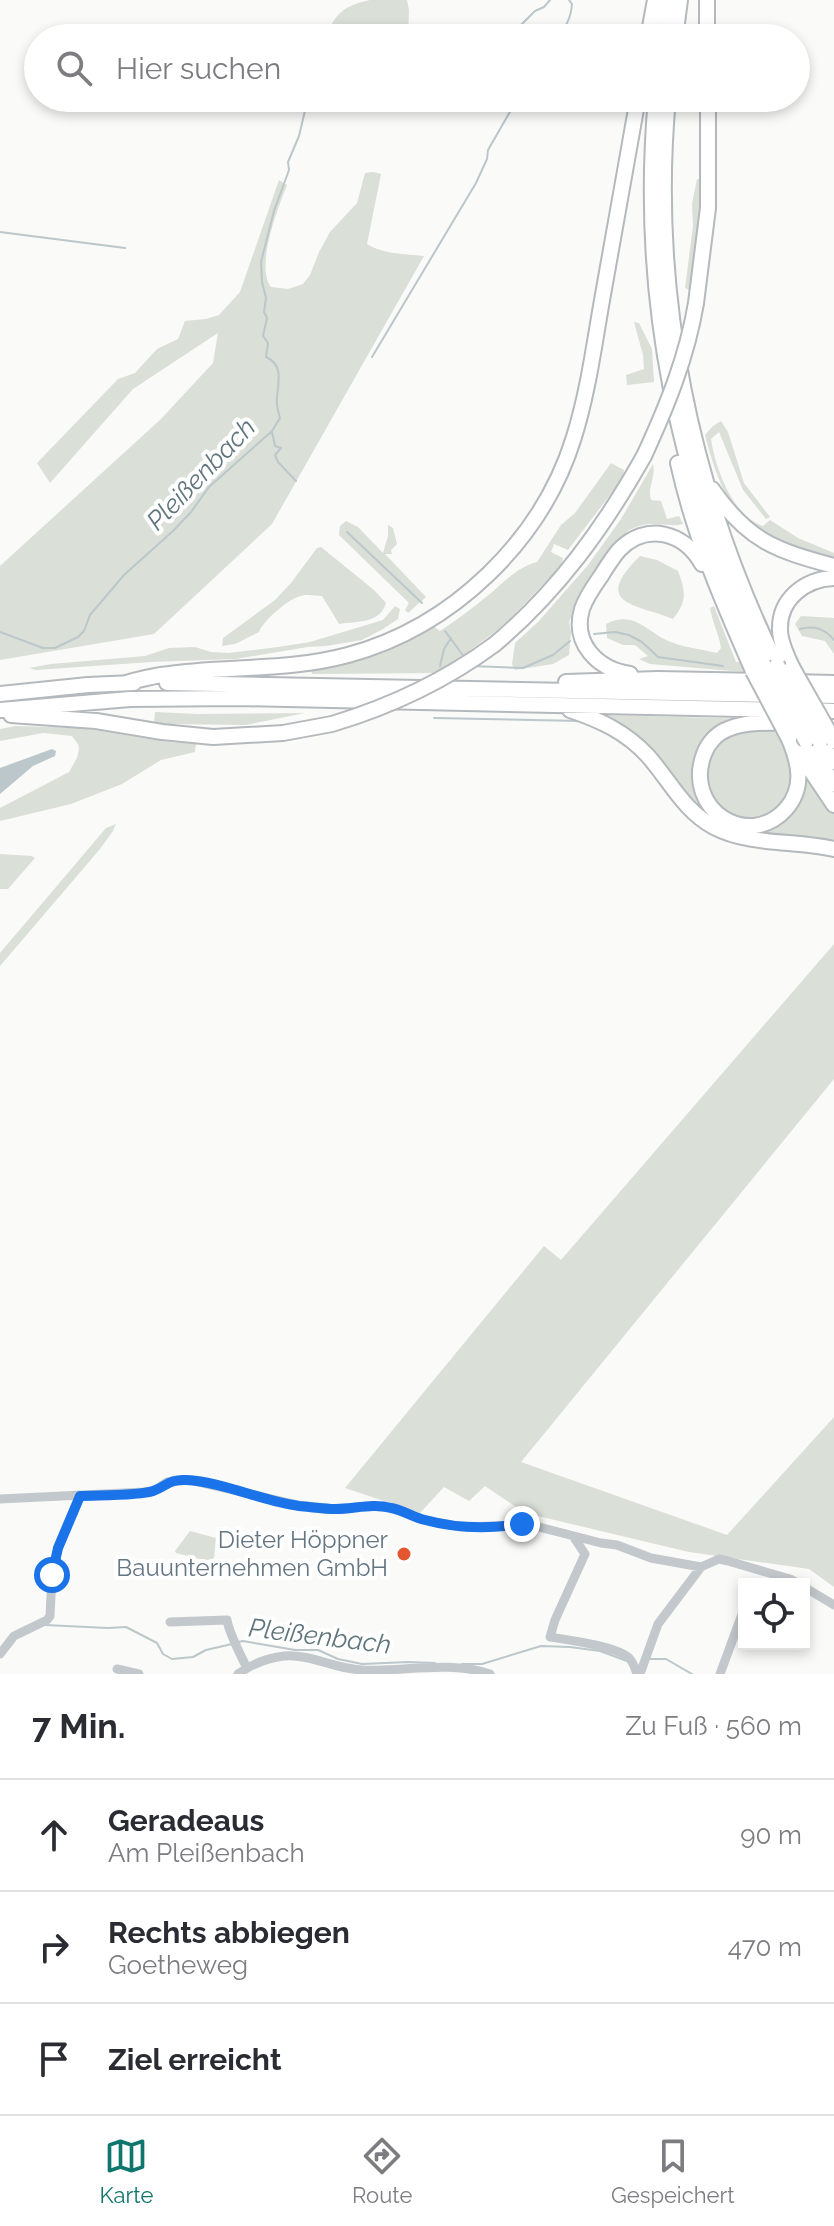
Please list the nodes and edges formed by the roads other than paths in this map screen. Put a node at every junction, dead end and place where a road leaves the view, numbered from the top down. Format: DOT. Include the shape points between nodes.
graph roads {
  1 [pos="655,0"];
  2 [pos="668,0"];
  3 [pos="680,0"];
  4 [pos="707,0"];
  5 [pos="651,24"];
  6 [pos="665,24"];
  7 [pos="677,24"];
  8 [pos="707,24"];
  9 [pos="636,112"];
  10 [pos="655,112"];
  11 [pos="667,112"];
  12 [pos="708,112"];
  13 [pos="664,351"];
  14 [pos="703,475"];
  15 [pos="834,566"];
  16 [pos="834,578"];
  17 [pos="714,581"];
  18 [pos="771,667"];
  19 [pos="658,679"];
  20 [pos="834,681"];
  21 [pos="126,683"];
  22 [pos="494,688"];
  23 [pos="0,694"];
  24 [pos="834,696"];
  25 [pos="554,705"];
  26 [pos="834,711"];
  27 [pos="0,712"];
  28 [pos="834,724"];
  29 [pos="789,739"];
  30 [pos="820,741"];
  31 [pos="834,762"];
  32 [pos="834,784"];
  33 [pos="834,805"];
  34 [pos="834,849"];
  35 [pos="80,1496"];
  36 [pos="0,1499"];
  37 [pos="573,1536"];
  38 [pos="601,1543"];
  39 [pos="585,1554"];
  40 [pos="701,1567"];
  41 [pos="771,1578"];
  42 [pos="810,1590"];
  43 [pos="834,1605"];
  44 [pos="170,1622"];
  45 [pos="738,1625"];
  46 [pos="0,1654"];
  47 [pos="638,1665"];
  48 [pos="117,1669"];
  49 [pos="243,1671"];
  50 [pos="139,1674"];
  51 [pos="490,1674"];
  52 [pos="720,1674"];
  1 -- 5 [label="highway"];
  2 -- 6 [label="highway"];
  3 -- 7 [label="highway"];
  4 -- 8 [label="highway"];
  9 -- 21 [label="highway" via="574,440 547,498 510,551 445,609 363,650 292,666 160,675"];
  10 -- 13 [label="highway" via="652,207"];
  11 -- 14 [label="highway" via="664,216 670,310"];
  12 -- 27 [label="highway, bridge" via="708,208 696,303 674,385 644,456 612,511 571,568 495,644 451,674 377,710 265,735 213,737"];
  13 -- 17 [label="highway" via="680,473"];
  13 -- 18 [label="highway" via="677,423 715,554"];
  14 -- 15 [label="highway" via="752,534"];
  14 -- 18 [label="highway"];
  16 -- 18 [label="highway" via="807,584 788,601 781,619 782,641"];
  17 -- 18 [label="highway"];
  17 -- 19 [label="highway" via="687,544 674,537 645,535 618,551 586,599 581,634 592,657 612,670"];
  18 -- 29 [label="highway, bridge"];
  18 -- 30 [label="highway, bridge"];
  19 -- 20 [label="highway"];
  19 -- 22 [label="highway"];
  21 -- 22 [label="highway"];
  21 -- 23 [label="highway"];
  22 -- 24 [label="highway"];
  25 -- 26 [label="highway"];
  25 -- 27 [label="highway" via="184,698"];
  25 -- 34 [label="highway" via="598,720 634,743 684,803 714,827 748,839"];
  28 -- 29 [label="highway" via="744,724 726,729 711,741 699,768 699,786 707,803 721,817 743,825 777,817 797,791 798,766"];
  29 -- 33 [label="highway"];
  30 -- 31 [label="highway"];
  30 -- 32 [label="highway"];
  35 -- 36 [label="street"];
  35 -- 37 [label="street" via="154,1491 167,1482 190,1480 297,1505 382,1506 443,1525 522,1524"];
  35 -- 46 [label="street" via="58,1548 50,1616 11,1639"];
  37 -- 38 [label="street"];
  37 -- 39 [label="street"];
  38 -- 39 [label="street"];
  38 -- 40 [label="street"];
  39 -- 47 [label="street" via="550,1637 597,1646"];
  40 -- 41 [label="street" via="719,1559"];
  40 -- 47 [label="street" via="658,1624"];
  42 -- 43 [label="street"];
  44 -- 49 [label="street" via="227,1620"];
  45 -- 52 [label="street"];
  48 -- 50 [label="street"];
  49 -- 51 [label="street" via="264,1660 290,1656 363,1671 438,1668"];
}
